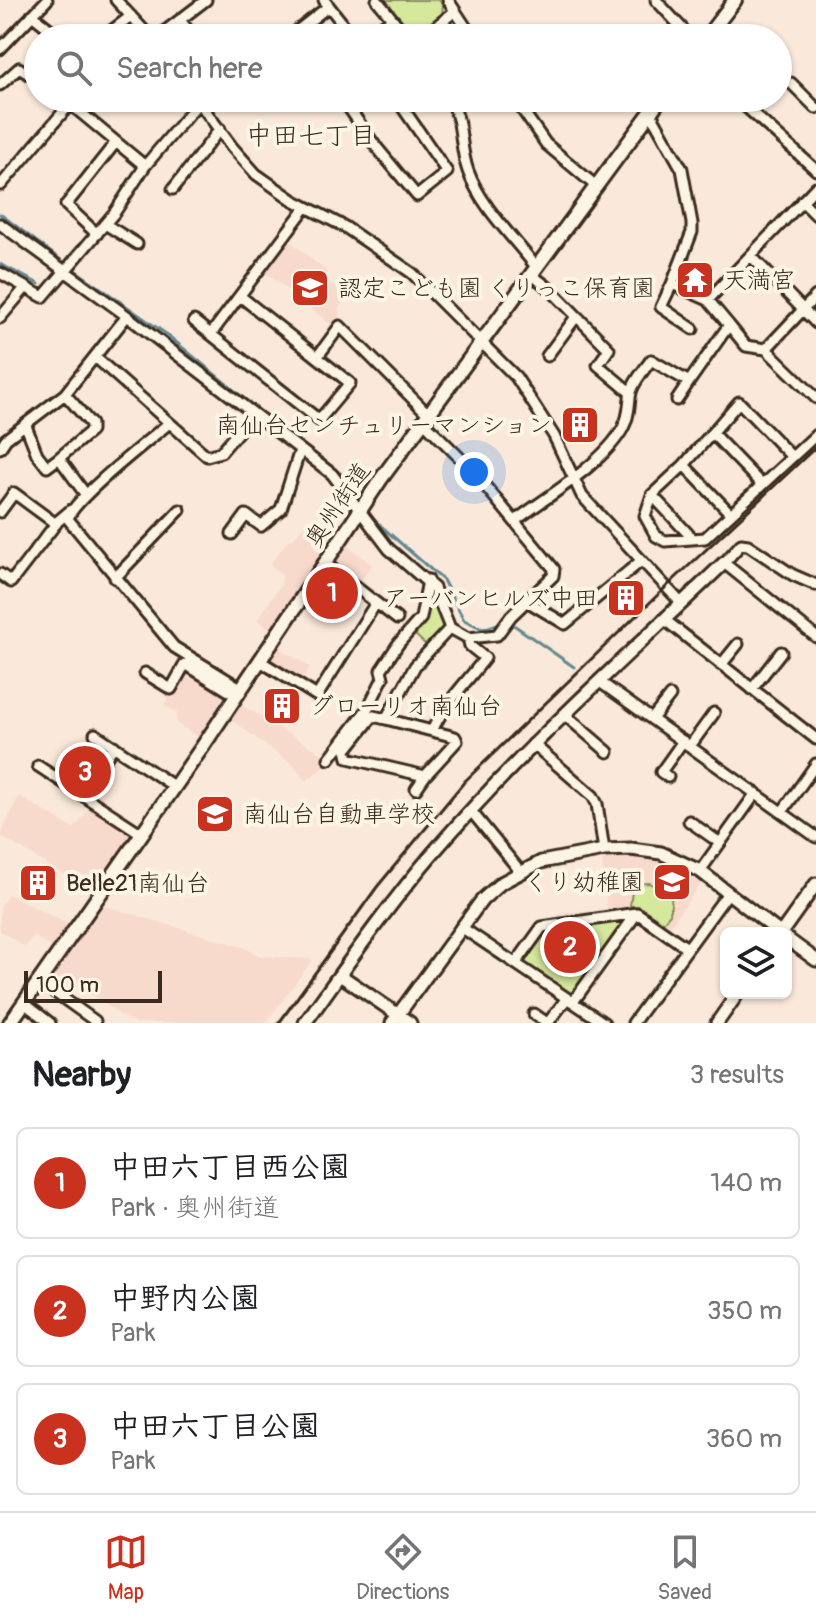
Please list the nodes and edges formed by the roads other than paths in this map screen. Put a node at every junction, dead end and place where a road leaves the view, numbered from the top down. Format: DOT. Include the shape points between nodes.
graph roads {
  1 [pos="47,0"];
  2 [pos="116,0"];
  3 [pos="206,0"];
  4 [pos="377,0"];
  5 [pos="448,0"];
  6 [pos="656,0"];
  7 [pos="735,0"];
  8 [pos="327,3"];
  9 [pos="455,11"];
  10 [pos="32,15"];
  11 [pos="131,16"];
  12 [pos="180,20"];
  13 [pos="391,20"];
  14 [pos="43,24"];
  15 [pos="120,24"];
  16 [pos="139,24"];
  17 [pos="174,24"];
  18 [pos="183,24"];
  19 [pos="304,24"];
  20 [pos="343,24"];
  21 [pos="385,24"];
  22 [pos="395,24"];
  23 [pos="439,24"];
  24 [pos="464,24"];
  25 [pos="678,24"];
  26 [pos="717,24"];
  27 [pos="4,37"];
  28 [pos="0,49"];
  29 [pos="24,71"];
  30 [pos="792,84"];
  31 [pos="0,86"];
  32 [pos="815,104"];
  33 [pos="57,112"];
  34 [pos="79,112"];
  35 [pos="188,112"];
  36 [pos="207,112"];
  37 [pos="352,112"];
  38 [pos="406,112"];
  39 [pos="457,112"];
  40 [pos="524,112"];
  41 [pos="650,112"];
  42 [pos="752,112"];
  43 [pos="220,129"];
  44 [pos="116,142"];
  45 [pos="145,166"];
  46 [pos="816,170"];
  47 [pos="1,185"];
  48 [pos="597,187"];
  49 [pos="816,187"];
  50 [pos="173,189"];
  51 [pos="802,201"];
  52 [pos="306,207"];
  53 [pos="816,215"];
  54 [pos="0,224"];
  55 [pos="105,224"];
  56 [pos="97,234"];
  57 [pos="137,244"];
  58 [pos="751,256"];
  59 [pos="67,266"];
  60 [pos="535,272"];
  61 [pos="0,273"];
  62 [pos="672,284"];
  63 [pos="26,287"];
  64 [pos="240,296"];
  65 [pos="816,296"];
  66 [pos="708,300"];
  67 [pos="804,309"];
  68 [pos="127,316"];
  69 [pos="576,317"];
  70 [pos="0,318"];
  71 [pos="194,321"];
  72 [pos="816,323"];
  73 [pos="729,325"];
  74 [pos="693,329"];
  75 [pos="211,334"];
  76 [pos="481,343"];
  77 [pos="766,349"];
  78 [pos="318,356"];
  79 [pos="547,356"];
  80 [pos="95,357"];
  81 [pos="689,382"];
  82 [pos="631,393"];
  83 [pos="65,394"];
  84 [pos="816,398"];
  85 [pos="677,400"];
  86 [pos="253,414"];
  87 [pos="426,418"];
  88 [pos="168,424"];
  89 [pos="26,426"];
  90 [pos="712,433"];
  91 [pos="816,435"];
  92 [pos="0,448"];
  93 [pos="300,450"];
  94 [pos="792,457"];
  95 [pos="59,458"];
  96 [pos="684,465"];
  97 [pos="573,476"];
  98 [pos="762,485"];
  99 [pos="86,495"];
  100 [pos="652,495"];
  101 [pos="72,510"];
  102 [pos="180,510"];
  103 [pos="0,512"];
  104 [pos="359,512"];
  105 [pos="731,514"];
  106 [pos="515,521"];
  107 [pos="56,524"];
  108 [pos="232,534"];
  109 [pos="693,539"];
  110 [pos="641,561"];
  111 [pos="724,563"];
  112 [pos="326,564"];
  113 [pos="0,574"];
  114 [pos="115,578"];
  115 [pos="428,580"];
  116 [pos="816,585"];
  117 [pos="527,601"];
  118 [pos="376,603"];
  119 [pos="682,604"];
  120 [pos="397,619"];
  121 [pos="665,620"];
  122 [pos="450,628"];
  123 [pos="816,637"];
  124 [pos="468,638"];
  125 [pos="738,644"];
  126 [pos="781,652"];
  127 [pos="260,661"];
  128 [pos="721,665"];
  129 [pos="145,673"];
  130 [pos="600,682"];
  131 [pos="752,689"];
  132 [pos="239,692"];
  133 [pos="670,696"];
  134 [pos="714,713"];
  135 [pos="565,715"];
  136 [pos="386,719"];
  137 [pos="652,719"];
  138 [pos="432,731"];
  139 [pos="95,734"];
  140 [pos="816,739"];
  141 [pos="533,744"];
  142 [pos="686,744"];
  143 [pos="114,746"];
  144 [pos="608,752"];
  145 [pos="329,759"];
  146 [pos="816,764"];
  147 [pos="38,766"];
  148 [pos="425,776"];
  149 [pos="668,777"];
  150 [pos="175,787"];
  151 [pos="416,789"];
  152 [pos="82,793"];
  153 [pos="756,793"];
  154 [pos="471,811"];
  155 [pos="782,812"];
  156 [pos="689,821"];
  157 [pos="142,834"];
  158 [pos="816,837"];
  159 [pos="720,843"];
  160 [pos="604,850"];
  161 [pos="520,871"];
  162 [pos="700,871"];
  163 [pos="816,884"];
  164 [pos="728,893"];
  165 [pos="637,913"];
  166 [pos="461,927"];
  167 [pos="772,927"];
  168 [pos="784,927"];
  169 [pos="792,942"];
  170 [pos="687,948"];
  171 [pos="816,960"];
  172 [pos="516,963"];
  173 [pos="340,975"];
  174 [pos="39,981"];
  175 [pos="734,999"];
  176 [pos="570,1000"];
  177 [pos="24,1003"];
  178 [pos="534,1014"];
  179 [pos="395,1019"];
  180 [pos="95,1021"];
  181 [pos="10,1023"];
  182 [pos="50,1023"];
  183 [pos="305,1023"];
  184 [pos="410,1023"];
  185 [pos="548,1023"];
  186 [pos="604,1023"];
  187 [pos="633,1023"];
  188 [pos="717,1023"];
  1 -- 10 [label="street"];
  2 -- 11 [label="street"];
  3 -- 12 [label="street"];
  4 -- 13 [label="street"];
  5 -- 9 [label="street"];
  6 -- 25 [label="street"];
  7 -- 26 [label="main road"];
  8 -- 19 [label="street"];
  8 -- 20 [label="street"];
  9 -- 23 [label="street"];
  9 -- 24 [label="street"];
  10 -- 14 [label="street"];
  10 -- 27 [label="street"];
  11 -- 15 [label="street"];
  11 -- 16 [label="street"];
  12 -- 17 [label="street"];
  12 -- 18 [label="street"];
  13 -- 21 [label="street"];
  13 -- 22 [label="street"];
  27 -- 28 [label="street"];
  29 -- 31 [label="street" via="19,68"];
  30 -- 32 [label="street"];
  33 -- 47 [label="street"];
  34 -- 44 [label="street"];
  35 -- 45 [label="street"];
  36 -- 43 [label="street"];
  37 -- 38 [label="street" via="417,196 447,172"];
  39 -- 60 [label="street" via="468,170"];
  40 -- 48 [label="street" via="546,144"];
  41 -- 48 [label="main road, 奥州街道"];
  41 -- 62 [label="street" via="682,169 692,223"];
  42 -- 46 [label="street"];
  43 -- 50 [label="street"];
  43 -- 52 [label="street" via="256,174"];
  44 -- 45 [label="street"];
  44 -- 56 [label="street" via="66,205"];
  45 -- 55 [label="street"];
  48 -- 60 [label="main road, 奥州街道"];
  49 -- 51 [label="street"];
  51 -- 53 [label="street"];
  51 -- 58 [label="street"];
  52 -- 64 [label="street"];
  52 -- 76 [label="street" via="412,273"];
  54 -- 59 [label="street"];
  55 -- 56 [label="street"];
  55 -- 57 [label="street"];
  56 -- 59 [label="street"];
  58 -- 66 [label="street"];
  58 -- 67 [label="street"];
  59 -- 63 [label="street" via="43,297"];
  59 -- 68 [label="street"];
  60 -- 69 [label="street"];
  60 -- 76 [label="main road, 奥州街道"];
  61 -- 63 [label="street"];
  62 -- 66 [label="street"];
  62 -- 74 [label="street" via="661,307"];
  63 -- 70 [label="street"];
  64 -- 75 [label="street"];
  64 -- 78 [label="street"];
  65 -- 67 [label="street"];
  66 -- 73 [label="street"];
  67 -- 72 [label="street"];
  67 -- 77 [label="street"];
  68 -- 80 [label="street"];
  68 -- 86 [label="street"];
  69 -- 79 [label="street"];
  69 -- 82 [label="street" via="609,349 598,365"];
  71 -- 75 [label="street"];
  73 -- 77 [label="street" via="746,346"];
  73 -- 81 [label="street"];
  75 -- 78 [label="street" via="319,420 350,383"];
  76 -- 87 [label="main road, 奥州街道"];
  76 -- 97 [label="street" via="525,388"];
  77 -- 84 [label="street"];
  78 -- 87 [label="street" via="340,326"];
  80 -- 83 [label="street"];
  80 -- 88 [label="street"];
  81 -- 82 [label="street" via="651,360"];
  81 -- 85 [label="street"];
  82 -- 97 [label="street" via="622,429 586,471"];
  83 -- 89 [label="street"];
  83 -- 95 [label="street" via="91,424 91,431"];
  86 -- 88 [label="street" via="212,456 201,453"];
  86 -- 93 [label="street"];
  87 -- 104 [label="main road, 奥州街道"];
  87 -- 106 [label="street"];
  88 -- 99 [label="street"];
  89 -- 92 [label="street"];
  89 -- 95 [label="street" via="47,467"];
  90 -- 94 [label="street" via="739,402"];
  90 -- 96 [label="street"];
  90 -- 98 [label="street"];
  91 -- 94 [label="street"];
  93 -- 104 [label="street" via="332,474"];
  93 -- 108 [label="street" via="281,509 261,526 246,515"];
  94 -- 98 [label="street"];
  95 -- 99 [label="street"];
  96 -- 100 [label="street"];
  96 -- 105 [label="street"];
  97 -- 106 [label="street"];
  97 -- 110 [label="street" via="582,496"];
  98 -- 105 [label="street"];
  99 -- 101 [label="street"];
  100 -- 109 [label="street"];
  100 -- 109 [label="street" via="645,516 656,536 665,541"];
  101 -- 107 [label="street"];
  101 -- 114 [label="street" via="71,525"];
  102 -- 114 [label="street"];
  103 -- 107 [label="street" via="14,493"];
  104 -- 112 [label="main road, 奥州街道"];
  104 -- 115 [label="street" via="389,549"];
  105 -- 109 [label="street" via="705,538"];
  106 -- 117 [label="street" via="554,569"];
  107 -- 113 [label="street" via="11,582"];
  110 -- 117 [label="street" via="565,624"];
  110 -- 119 [label="street"];
  111 -- 116 [label="street" via="741,544 748,545"];
  111 -- 119 [label="street"];
  111 -- 123 [label="street"];
  112 -- 118 [label="street"];
  112 -- 127 [label="main road, 奥州街道"];
  114 -- 132 [label="street" via="174,647"];
  115 -- 122 [label="street"];
  115 -- 145 [label="street" via="421,618 381,670 383,678 368,708"];
  117 -- 124 [label="street" via="497,635"];
  118 -- 120 [label="street"];
  118 -- 127 [label="street" via="317,696"];
  119 -- 121 [label="street"];
  121 -- 128 [label="street"];
  121 -- 130 [label="street"];
  122 -- 124 [label="street"];
  122 -- 136 [label="street" via="415,666"];
  124 -- 138 [label="street" via="485,658 440,712"];
  125 -- 128 [label="street"];
  126 -- 131 [label="street"];
  127 -- 132 [label="main road, 奥州街道"];
  128 -- 131 [label="street"];
  129 -- 132 [label="street" via="171,689 185,664"];
  130 -- 135 [label="street"];
  130 -- 137 [label="street"];
  131 -- 140 [label="street"];
  132 -- 150 [label="main road, 奥州街道"];
  133 -- 137 [label="street"];
  134 -- 142 [label="street"];
  135 -- 141 [label="street"];
  135 -- 144 [label="street"];
  136 -- 138 [label="street"];
  136 -- 148 [label="street" via="373,716 346,750 348,758"];
  137 -- 142 [label="street"];
  138 -- 148 [label="street" via="457,741"];
  139 -- 143 [label="street"];
  141 -- 154 [label="street"];
  141 -- 160 [label="street" via="593,796"];
  142 -- 149 [label="street" via="661,772"];
  142 -- 153 [label="street"];
  143 -- 150 [label="street"];
  143 -- 152 [label="street"];
  146 -- 155 [label="street"];
  147 -- 152 [label="street"];
  148 -- 151 [label="street"];
  150 -- 157 [label="main road, 奥州街道"];
  152 -- 157 [label="street"];
  153 -- 155 [label="street"];
  153 -- 159 [label="street"];
  154 -- 161 [label="street"];
  154 -- 173 [label="street"];
  155 -- 158 [label="street"];
  156 -- 159 [label="street"];
  157 -- 174 [label="main road, 奥州街道"];
  159 -- 162 [label="street"];
  160 -- 161 [label="street"];
  160 -- 162 [label="street" via="661,853"];
  161 -- 166 [label="street" via="482,900"];
  162 -- 164 [label="street"];
  163 -- 168 [label="street"];
  164 -- 167 [label="street"];
  164 -- 170 [label="street"];
  165 -- 170 [label="street"];
  165 -- 172 [label="street" via="542,927"];
  165 -- 176 [label="street"];
  166 -- 172 [label="street"];
  166 -- 179 [label="street"];
  169 -- 171 [label="street"];
  170 -- 187 [label="street"];
  172 -- 176 [label="street"];
  173 -- 179 [label="street"];
  173 -- 183 [label="street"];
  174 -- 177 [label="main road, 奥州街道"];
  174 -- 180 [label="street"];
  175 -- 188 [label="street"];
  176 -- 185 [label="street"];
  176 -- 186 [label="street"];
  177 -- 181 [label="main road, 奥州街道"];
  177 -- 182 [label="street"];
  178 -- 185 [label="street"];
  179 -- 184 [label="street"];
}
